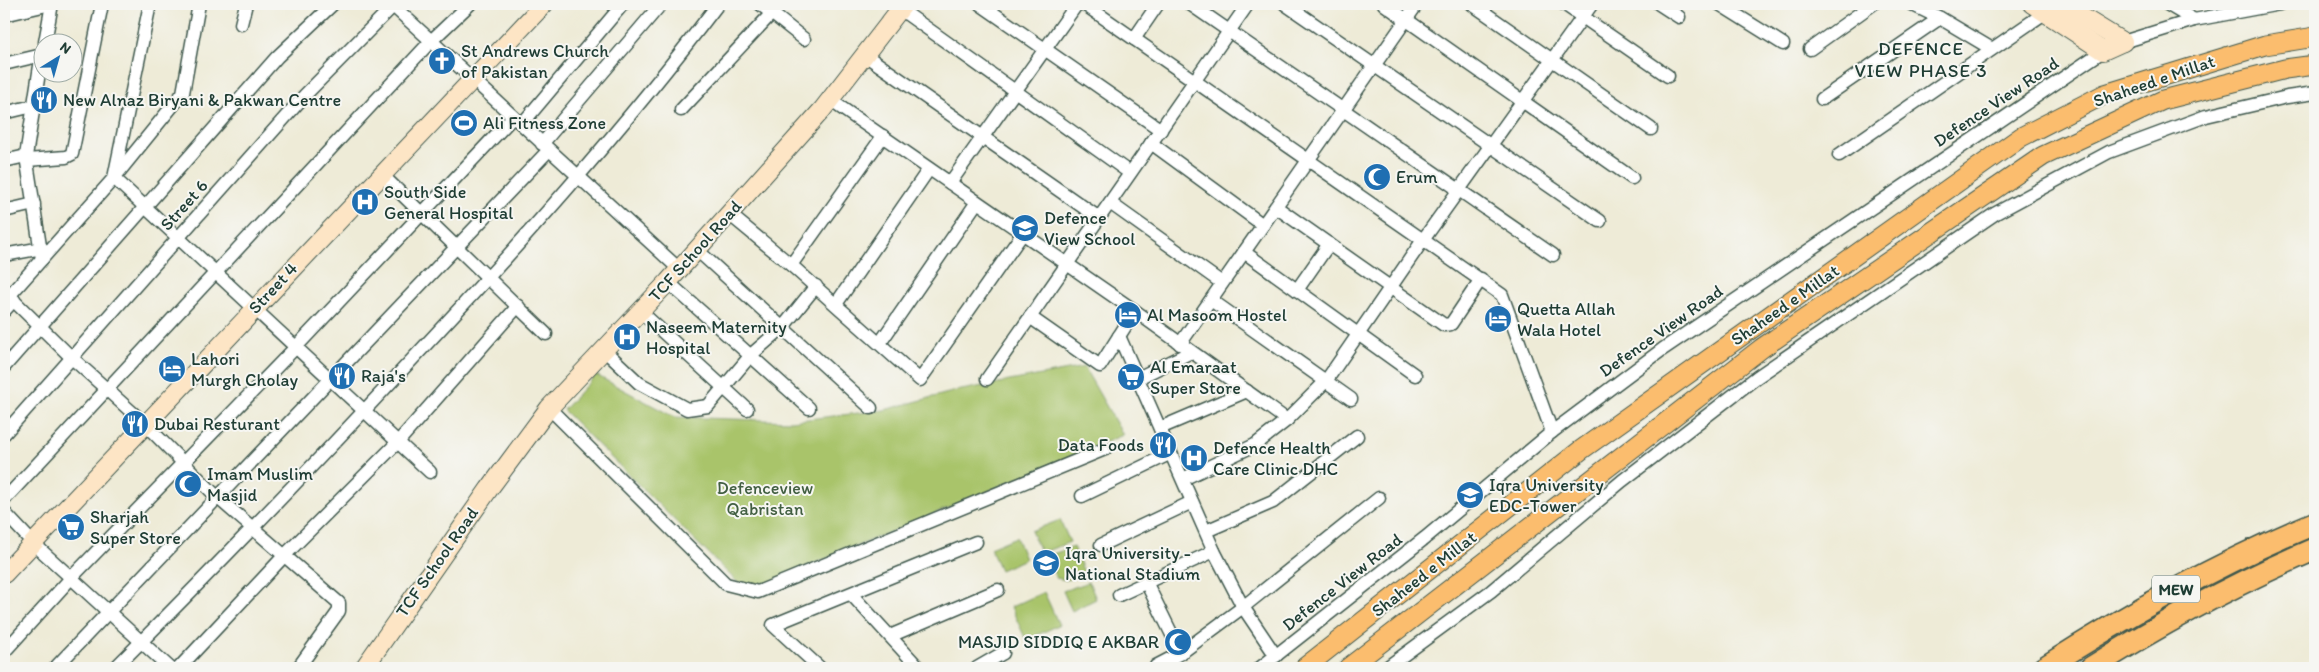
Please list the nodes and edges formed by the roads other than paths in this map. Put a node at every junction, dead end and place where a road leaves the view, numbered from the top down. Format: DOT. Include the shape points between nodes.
graph roads {
  1 [pos="52,4"];
  2 [pos="102,4"];
  3 [pos="150,4"];
  4 [pos="199,4"];
  5 [pos="246,4"];
  6 [pos="333,4"];
  7 [pos="393,4"];
  8 [pos="470,4"];
  9 [pos="544,4"];
  10 [pos="623,4"];
  11 [pos="661,4"];
  12 [pos="718,4"];
  13 [pos="980,4"];
  14 [pos="1077,4"];
  15 [pos="1084,4"];
  16 [pos="1158,4"];
  17 [pos="1190,4"];
  18 [pos="1248,4"];
  19 [pos="1285,4"];
  20 [pos="1384,4"];
  21 [pos="1417,4"];
  22 [pos="1472,4"];
  23 [pos="1564,4"];
  24 [pos="1592,4"];
  25 [pos="1660,4"];
  26 [pos="1719,4"];
  27 [pos="1744,4"];
  28 [pos="1873,4"];
  29 [pos="1911,4"];
  30 [pos="2280,4"];
  31 [pos="902,6"];
  32 [pos="2175,6"];
  33 [pos="766,7"];
  34 [pos="2046,7"];
  35 [pos="4,16"];
  36 [pos="1583,17"];
  37 [pos="1679,17"];
  38 [pos="1740,17"];
  39 [pos="1940,18"];
  40 [pos="1406,20"];
  41 [pos="2194,20"];
  42 [pos="241,24"];
  43 [pos="1229,31"];
  44 [pos="47,32"];
  45 [pos="2315,37"];
  46 [pos="804,39"];
  47 [pos="1134,39"];
  48 [pos="431,41"];
  49 [pos="2122,42"];
  50 [pos="1783,44"];
  51 [pos="1044,49"];
  52 [pos="1810,49"];
  53 [pos="1992,49"];
  54 [pos="2103,51"];
  55 [pos="865,54"];
  56 [pos="32,57"];
  57 [pos="1553,60"];
  58 [pos="4,64"];
  59 [pos="1374,65"];
  60 [pos="2315,65"];
  61 [pos="1668,76"];
  62 [pos="471,78"];
  63 [pos="1195,80"];
  64 [pos="37,82"];
  65 [pos="1014,92"];
  66 [pos="2315,93"];
  67 [pos="1822,99"];
  68 [pos="830,100"];
  69 [pos="1524,102"];
  70 [pos="33,106"];
  71 [pos="682,110"];
  72 [pos="1343,110"];
  73 [pos="4,113"];
  74 [pos="517,121"];
  75 [pos="1651,129"];
  76 [pos="1161,130"];
  77 [pos="883,136"];
  78 [pos="982,136"];
  79 [pos="1151,143"];
  80 [pos="1492,146"];
  81 [pos="546,147"];
  82 [pos="1839,155"];
  83 [pos="26,158"];
  84 [pos="1309,159"];
  85 [pos="4,162"];
  86 [pos="929,169"];
  87 [pos="1130,173"];
  88 [pos="380,174"];
  89 [pos="578,177"];
  90 [pos="114,178"];
  91 [pos="1632,178"];
  92 [pos="950,183"];
  93 [pos="1459,190"];
  94 [pos="977,202"];
  95 [pos="1110,203"];
  96 [pos="34,204"];
  97 [pos="1276,206"];
  98 [pos="146,207"];
  99 [pos="4,211"];
  100 [pos="421,214"];
  101 [pos="728,214"];
  102 [pos="1099,218"];
  103 [pos="1600,221"];
  104 [pos="1263,225"];
  105 [pos="1022,234"];
  106 [pos="178,237"];
  107 [pos="1423,240"];
  108 [pos="1329,244"];
  109 [pos="456,247"];
  110 [pos="697,250"];
  111 [pos="1244,252"];
  112 [pos="42,253"];
  113 [pos="1553,255"];
  114 [pos="4,256"];
  115 [pos="792,264"];
  116 [pos="1067,264"];
  117 [pos="673,271"];
  118 [pos="215,272"];
  119 [pos="489,278"];
  120 [pos="1481,279"];
  121 [pos="1222,283"];
  122 [pos="816,286"];
  123 [pos="1390,288"];
  124 [pos="1297,290"];
  125 [pos="14,300"];
  126 [pos="1211,300"];
  127 [pos="836,304"];
  128 [pos="518,306"];
  129 [pos="254,308"];
  130 [pos="4,310"];
  131 [pos="1135,311"];
  132 [pos="640,312"];
  133 [pos="1030,317"];
  134 [pos="782,326"];
  135 [pos="40,327"];
  136 [pos="546,334"];
  137 [pos="1358,334"];
  138 [pos="1119,336"];
  139 [pos="880,343"];
  140 [pos="1180,344"];
  141 [pos="296,347"];
  142 [pos="604,350"];
  143 [pos="1191,352"];
  144 [pos="751,355"];
  145 [pos="72,358"];
  146 [pos="4,367"];
  147 [pos="1415,375"];
  148 [pos="1138,378"];
  149 [pos="330,379"];
  150 [pos="987,379"];
  151 [pos="1326,381"];
  152 [pos="106,387"];
  153 [pos="722,388"];
  154 [pos="1247,392"];
  155 [pos="1351,398"];
  156 [pos="549,408"];
  157 [pos="810,408"];
  158 [pos="871,408"];
  159 [pos="747,410"];
  160 [pos="365,411"];
  161 [pos="1287,420"];
  162 [pos="145,424"];
  163 [pos="1160,428"];
  164 [pos="1552,432"];
  165 [pos="4,434"];
  166 [pos="1357,436"];
  167 [pos="398,442"];
  168 [pos="1105,449"];
  169 [pos="1171,453"];
  170 [pos="183,463"];
  171 [pos="430,472"];
  172 [pos="1182,479"];
  173 [pos="1082,496"];
  174 [pos="218,498"];
  175 [pos="1379,498"];
  176 [pos="4,500"];
  177 [pos="1192,502"];
  178 [pos="4,512"];
  179 [pos="2315,523"];
  180 [pos="252,528"];
  181 [pos="1206,531"];
  182 [pos="976,542"];
  183 [pos="33,543"];
  184 [pos="1100,546"];
  185 [pos="2315,549"];
  186 [pos="1214,551"];
  187 [pos="284,556"];
  188 [pos="4,574"];
  189 [pos="71,578"];
  190 [pos="1146,582"];
  191 [pos="998,590"];
  192 [pos="851,594"];
  193 [pos="1119,595"];
  194 [pos="1243,606"];
  195 [pos="109,612"];
  196 [pos="890,636"];
  197 [pos="142,642"];
  198 [pos="4,652"];
  199 [pos="1003,652"];
  200 [pos="1181,653"];
  201 [pos="1276,656"];
  202 [pos="1156,666"];
  203 [pos="56,668"];
  204 [pos="115,668"];
  205 [pos="170,668"];
  206 [pos="179,668"];
  207 [pos="298,668"];
  208 [pos="364,668"];
  209 [pos="820,668"];
  210 [pos="920,668"];
  211 [pos="977,668"];
  212 [pos="1260,668"];
  213 [pos="1304,668"];
  214 [pos="1348,668"];
  215 [pos="1386,668"];
  216 [pos="2044,668"];
  217 [pos="2091,668"];
  1 -- 35 [label="street"];
  1 -- 44 [label="street"];
  2 -- 83 [label="street" via="72,154"];
  3 -- 90 [label="street"];
  4 -- 90 [label="street" via="183,93"];
  5 -- 42 [label="street"];
  6 -- 98 [label="street" via="277,57"];
  7 -- 48 [label="street"];
  7 -- 106 [label="street, Street 6"];
  8 -- 48 [label="street"];
  9 -- 62 [label="street, Street 4"];
  10 -- 74 [label="street"];
  11 -- 81 [label="street"];
  12 -- 89 [label="street"];
  13 -- 51 [label="street"];
  14 -- 51 [label="street"];
  15 -- 47 [label="street"];
  16 -- 47 [label="street"];
  17 -- 43 [label="street"];
  18 -- 43 [label="street"];
  19 -- 59 [label="street"];
  20 -- 40 [label="street"];
  21 -- 40 [label="street"];
  22 -- 57 [label="street"];
  23 -- 36 [label="street"];
  24 -- 36 [label="street"];
  25 -- 37 [label="street"];
  26 -- 38 [label="street"];
  27 -- 38 [label="street"];
  28 -- 52 [label="street"];
  29 -- 39 [label="street"];
  30 -- 41 [label="street"];
  31 -- 55 [label="street, TCF School Road"];
  31 -- 65 [label="street"];
  32 -- 41 [label="street"];
  33 -- 46 [label="street"];
  33 -- 71 [label="street"];
  34 -- 49 [label="street"];
  34 -- 53 [label="street"];
  34 -- 54 [label="street"];
  36 -- 57 [label="street"];
  36 -- 61 [label="street"];
  38 -- 50 [label="street"];
  39 -- 53 [label="street"];
  39 -- 67 [label="street"];
  40 -- 59 [label="street"];
  40 -- 69 [label="street"];
  41 -- 49 [label="street"];
  43 -- 63 [label="street"];
  43 -- 72 [label="street"];
  45 -- 213 [label="main road, Shaheed e Millat" via="2265,46 2105,94 2021,137 1581,450"];
  47 -- 63 [label="street"];
  48 -- 62 [label="street"];
  48 -- 118 [label="street"];
  49 -- 54 [label="street"];
  51 -- 65 [label="street"];
  51 -- 76 [label="street"];
  53 -- 82 [label="street"];
  54 -- 164 [label="street, Defence View Road" via="1679,339"];
  55 -- 68 [label="street, TCF School Road"];
  55 -- 78 [label="street"];
  56 -- 58 [label="street"];
  57 -- 69 [label="street"];
  57 -- 75 [label="street"];
  59 -- 72 [label="street"];
  59 -- 80 [label="street"];
  60 -- 214 [label="main road, Shaheed e Millat" via="2285,69 2163,100 2043,156 1762,348"];
  62 -- 74 [label="street"];
  62 -- 88 [label="street, Street 4"];
  63 -- 76 [label="street"];
  63 -- 84 [label="street"];
  64 -- 70 [label="street"];
  65 -- 78 [label="street"];
  65 -- 87 [label="street"];
  66 -- 215 [label="street" via="2206,116 2109,152 1996,213 1757,377 1622,481 1491,591"];
  68 -- 77 [label="street"];
  68 -- 101 [label="street, TCF School Road"];
  69 -- 80 [label="street"];
  69 -- 91 [label="street"];
  70 -- 73 [label="street"];
  70 -- 83 [label="street"];
  72 -- 84 [label="street"];
  72 -- 93 [label="street"];
  74 -- 81 [label="street"];
  74 -- 100 [label="street"];
  76 -- 79 [label="street"];
  77 -- 86 [label="street"];
  77 -- 115 [label="street"];
  78 -- 92 [label="street"];
  78 -- 102 [label="street"];
  79 -- 87 [label="street"];
  79 -- 104 [label="street"];
  80 -- 93 [label="street"];
  80 -- 103 [label="street"];
  81 -- 89 [label="street"];
  81 -- 109 [label="street"];
  83 -- 85 [label="street"];
  83 -- 96 [label="street"];
  84 -- 97 [label="street"];
  84 -- 107 [label="street"];
  86 -- 92 [label="street"];
  86 -- 127 [label="street"];
  87 -- 95 [label="street"];
  88 -- 100 [label="street"];
  88 -- 129 [label="street, Street 4"];
  89 -- 117 [label="street" via="643,236"];
  89 -- 119 [label="street"];
  90 -- 98 [label="street"];
  90 -- 112 [label="street"];
  92 -- 94 [label="street"];
  93 -- 107 [label="street"];
  93 -- 113 [label="street"];
  94 -- 105 [label="street"];
  94 -- 139 [label="street"];
  95 -- 102 [label="street"];
  95 -- 121 [label="street"];
  96 -- 99 [label="street"];
  96 -- 112 [label="street"];
  97 -- 104 [label="street"];
  97 -- 108 [label="street"];
  98 -- 106 [label="street"];
  98 -- 135 [label="street"];
  100 -- 109 [label="street"];
  100 -- 141 [label="street"];
  101 -- 110 [label="street, TCF School Road"];
  101 -- 115 [label="street"];
  102 -- 116 [label="street"];
  104 -- 111 [label="street"];
  105 -- 116 [label="street"];
  105 -- 139 [label="street" via="920,380"];
  106 -- 118 [label="street"];
  106 -- 145 [label="street, Street 6"];
  107 -- 120 [label="street"];
  107 -- 123 [label="street"];
  108 -- 123 [label="street"];
  108 -- 124 [label="street"];
  109 -- 119 [label="street"];
  109 -- 149 [label="street"];
  110 -- 117 [label="street, TCF School Road"];
  110 -- 134 [label="street"];
  111 -- 121 [label="street"];
  111 -- 124 [label="street"];
  112 -- 114 [label="street"];
  112 -- 125 [label="street" via="9,296"];
  115 -- 122 [label="street"];
  116 -- 131 [label="street"];
  116 -- 133 [label="street"];
  117 -- 132 [label="street, TCF School Road"];
  117 -- 144 [label="street"];
  118 -- 129 [label="street"];
  118 -- 152 [label="street"];
  119 -- 128 [label="street"];
  119 -- 160 [label="street"];
  120 -- 123 [label="street" via="1448,326"];
  120 -- 164 [label="street" via="1502,295"];
  121 -- 126 [label="street"];
  122 -- 127 [label="street"];
  122 -- 134 [label="street"];
  123 -- 137 [label="street"];
  124 -- 137 [label="street"];
  125 -- 130 [label="street"];
  125 -- 135 [label="street"];
  126 -- 140 [label="street"];
  126 -- 151 [label="street"];
  127 -- 139 [label="street"];
  128 -- 136 [label="street"];
  128 -- 167 [label="street"];
  129 -- 141 [label="street"];
  129 -- 162 [label="street, Street 4"];
  131 -- 138 [label="street"];
  131 -- 140 [label="street"];
  132 -- 142 [label="street, TCF School Road"];
  132 -- 153 [label="street"];
  133 -- 138 [label="street" via="1100,366"];
  133 -- 150 [label="street"];
  134 -- 144 [label="street"];
  134 -- 158 [label="street"];
  135 -- 145 [label="street"];
  135 -- 146 [label="street"];
  137 -- 147 [label="street"];
  137 -- 151 [label="street"];
  138 -- 148 [label="street"];
  140 -- 143 [label="street"];
  141 -- 149 [label="street"];
  141 -- 170 [label="street"];
  142 -- 153 [label="street" via="639,383 687,409 708,406"];
  142 -- 156 [label="street, TCF School Road"];
  143 -- 148 [label="street"];
  143 -- 154 [label="street"];
  144 -- 153 [label="street"];
  144 -- 157 [label="street"];
  145 -- 152 [label="street"];
  145 -- 165 [label="street, Street 6"];
  148 -- 163 [label="street"];
  149 -- 160 [label="street"];
  149 -- 174 [label="street"];
  151 -- 155 [label="street"];
  151 -- 161 [label="street"];
  152 -- 162 [label="street"];
  152 -- 176 [label="street"];
  153 -- 159 [label="street"];
  154 -- 161 [label="street"];
  154 -- 163 [label="street"];
  156 -- 168 [label="street" via="726,584 758,592"];
  156 -- 208 [label="street, TCF School Road"];
  160 -- 167 [label="street"];
  160 -- 180 [label="street"];
  161 -- 172 [label="street" via="1255,445"];
  162 -- 170 [label="street"];
  162 -- 183 [label="street, Street 4"];
  163 -- 169 [label="street"];
  164 -- 201 [label="street, Defence View Road"];
  166 -- 181 [label="street" via="1274,502"];
  167 -- 171 [label="street"];
  167 -- 187 [label="street"];
  169 -- 172 [label="street"];
  169 -- 173 [label="street"];
  170 -- 174 [label="street"];
  170 -- 189 [label="street"];
  172 -- 177 [label="street"];
  174 -- 180 [label="street"];
  174 -- 195 [label="street"];
  175 -- 194 [label="street"];
  177 -- 181 [label="street"];
  177 -- 184 [label="street"];
  178 -- 183 [label="street"];
  179 -- 216 [label="highway, MEW" via="2267,543 2146,605"];
  180 -- 187 [label="street"];
  180 -- 197 [label="street"];
  181 -- 186 [label="street"];
  182 -- 192 [label="street"];
  183 -- 188 [label="street, Street 4"];
  183 -- 189 [label="street"];
  185 -- 217 [label="highway, MEW" via="2266,570"];
  186 -- 190 [label="street"];
  186 -- 194 [label="street"];
  187 -- 206 [label="street"];
  187 -- 207 [label="street" via="335,599 340,608"];
  189 -- 195 [label="street"];
  189 -- 198 [label="street"];
  190 -- 193 [label="street"];
  190 -- 200 [label="street"];
  191 -- 196 [label="street"];
  192 -- 196 [label="street"];
  192 -- 209 [label="street" via="773,625"];
  194 -- 200 [label="street"];
  194 -- 201 [label="street"];
  195 -- 197 [label="street"];
  195 -- 203 [label="street"];
  196 -- 210 [label="street"];
  197 -- 204 [label="street"];
  197 -- 205 [label="street"];
  199 -- 211 [label="street"];
  200 -- 202 [label="street"];
  201 -- 212 [label="street, Defence View Road"];
}
